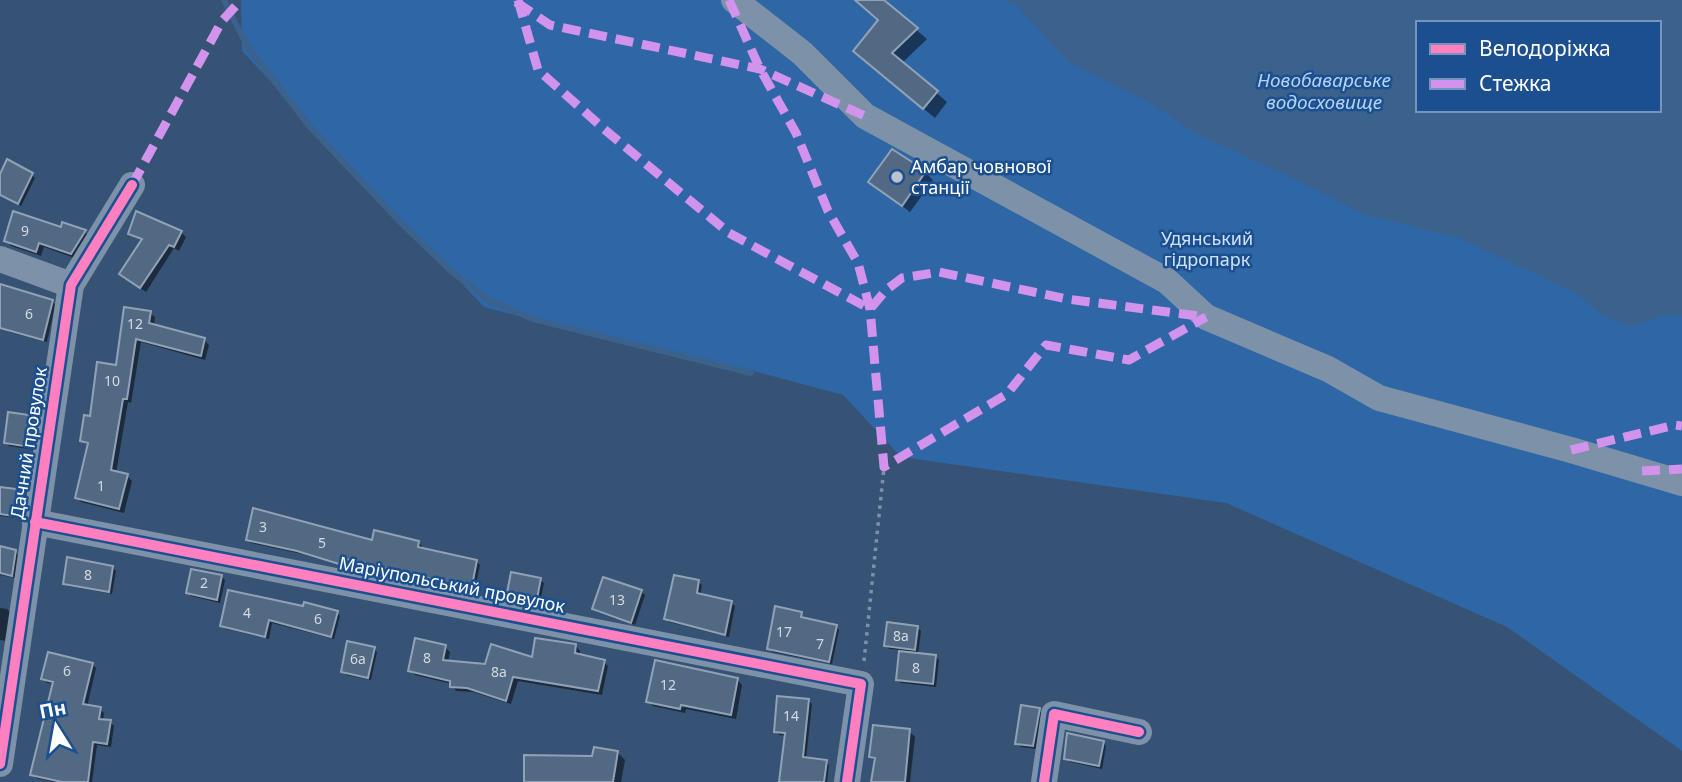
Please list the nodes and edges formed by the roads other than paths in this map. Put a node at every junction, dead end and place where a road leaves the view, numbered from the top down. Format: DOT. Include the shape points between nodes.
graph roads {
  1 [pos="734,0"];
  2 [pos="132,185"];
  3 [pos="0,259"];
  4 [pos="71,285"];
  5 [pos="1682,483"];
  6 [pos="35,522"];
  7 [pos="1139,732"];
  8 [pos="0,765"];
  9 [pos="847,782"];
  10 [pos="1044,782"];
  1 -- 5 [label="street" via="802,53 864,117 1167,281 1206,317 1328,369 1378,398"];
  2 -- 4 [label="street, Дачний провулок"];
  3 -- 4 [label="street"];
  4 -- 6 [label="street, Дачний провулок"];
  6 -- 8 [label="street, Дачний провулок"];
  6 -- 9 [label="street, Маріупольський провулок" via="861,684"];
  7 -- 10 [label="street" via="1054,714"];
}
